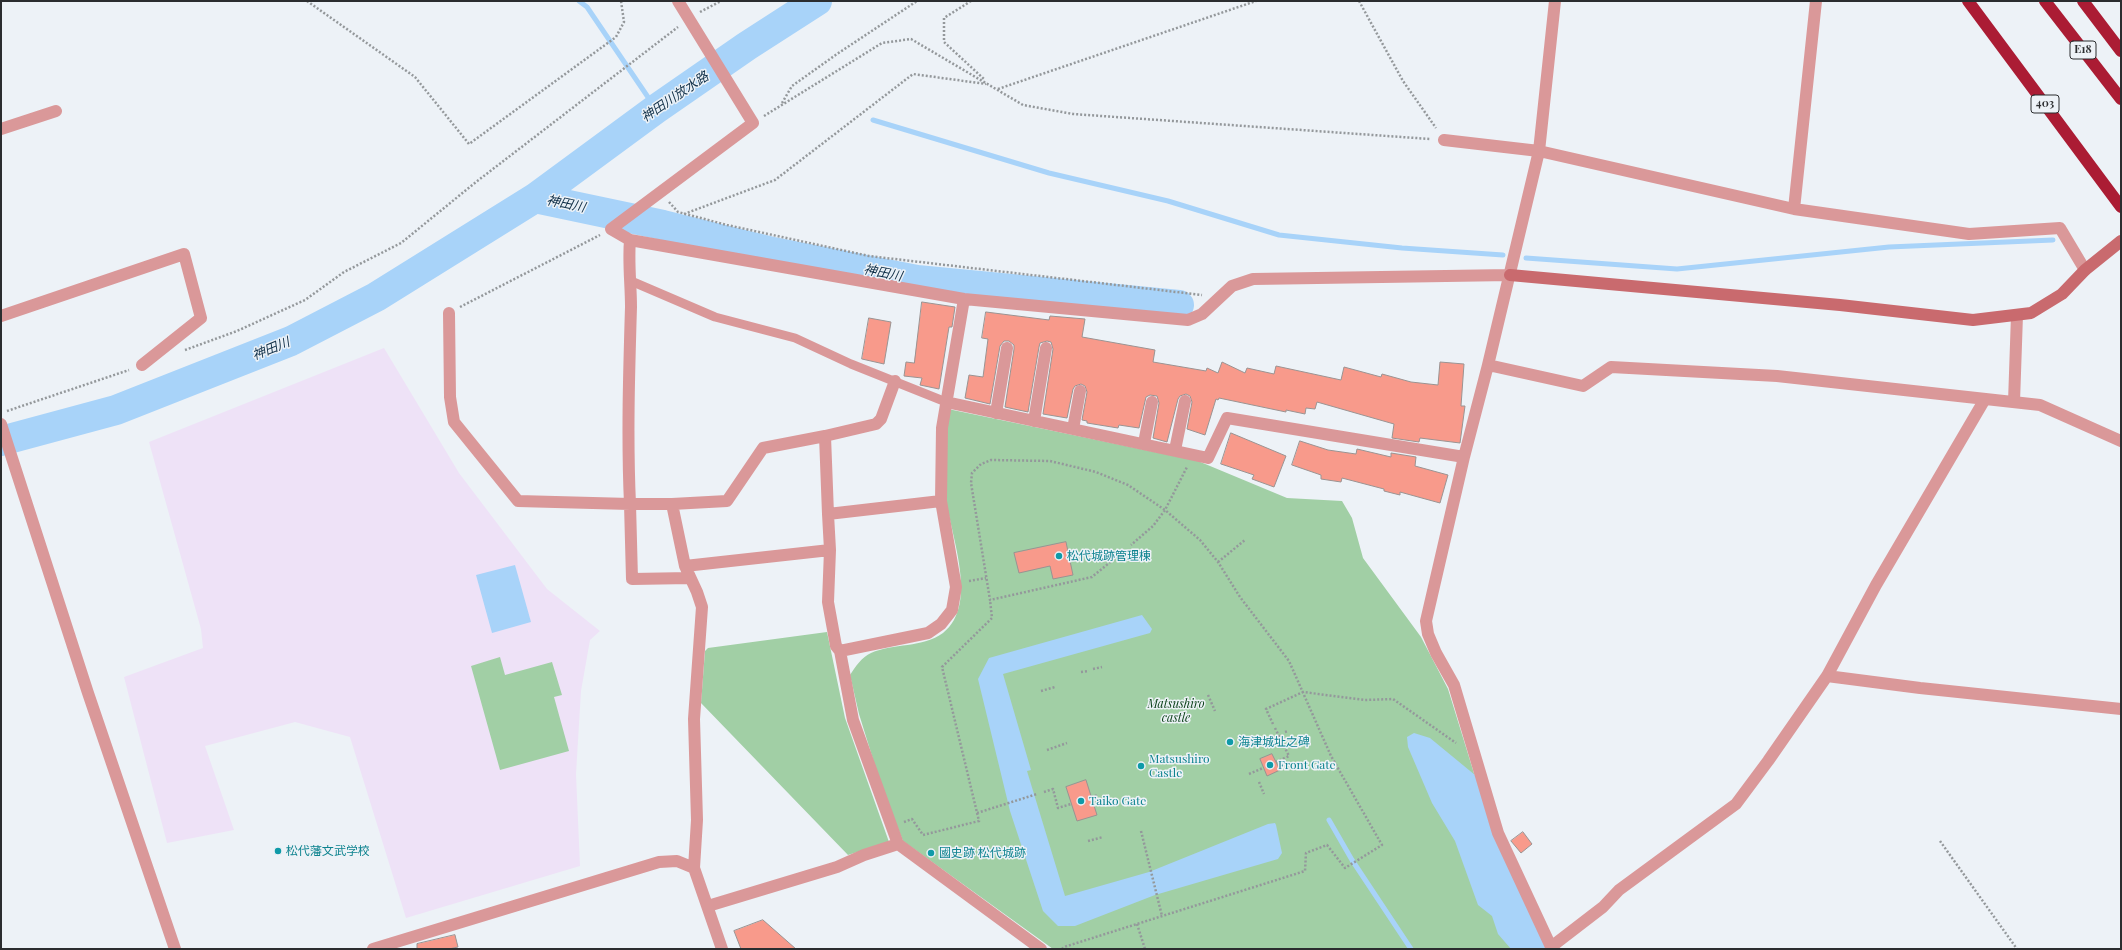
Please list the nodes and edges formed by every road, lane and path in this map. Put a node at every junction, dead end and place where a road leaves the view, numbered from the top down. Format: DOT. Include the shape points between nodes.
graph roads {
  1 [pos="307,1"];
  2 [pos="621,1"];
  3 [pos="678,1"];
  4 [pos="721,1"];
  5 [pos="917,1"];
  6 [pos="971,1"];
  7 [pos="1256,1"];
  8 [pos="1359,1"];
  9 [pos="1555,1"];
  10 [pos="1816,1"];
  11 [pos="1968,1"];
  12 [pos="2045,1"];
  13 [pos="2083,1"];
  14 [pos="691,22"];
  15 [pos="2121,51"];
  16 [pos="989,84"];
  17 [pos="997,89"];
  18 [pos="2121,99"];
  19 [pos="781,105"];
  20 [pos="56,111"];
  21 [pos="753,123"];
  22 [pos="1,129"];
  23 [pos="1444,140"];
  24 [pos="1539,151"];
  25 [pos="660,193"];
  26 [pos="2121,207"];
  27 [pos="1794,210"];
  28 [pos="684,214"];
  29 [pos="611,229"];
  30 [pos="630,240"];
  31 [pos="2121,241"];
  32 [pos="2085,270"];
  33 [pos="344,272"];
  34 [pos="1510,275"];
  35 [pos="631,281"];
  36 [pos="1221,296"];
  37 [pos="964,299"];
  38 [pos="449,313"];
  39 [pos="2017,315"];
  40 [pos="1,316"];
  41 [pos="1007,348"];
  42 [pos="1046,348"];
  43 [pos="142,365"];
  44 [pos="1488,365"];
  45 [pos="895,381"];
  46 [pos="1080,391"];
  47 [pos="1986,399"];
  48 [pos="946,402"];
  49 [pos="1152,402"];
  50 [pos="1185,402"];
  51 [pos="2014,402"];
  52 [pos="996,413"];
  53 [pos="1034,421"];
  54 [pos="1,424"];
  55 [pos="1073,429"];
  56 [pos="825,436"];
  57 [pos="2121,441"];
  58 [pos="1144,443"];
  59 [pos="1175,450"];
  60 [pos="1194,455"];
  61 [pos="1464,457"];
  62 [pos="941,501"];
  63 [pos="630,504"];
  64 [pos="672,504"];
  65 [pos="1165,510"];
  66 [pos="828,514"];
  67 [pos="1245,540"];
  68 [pos="1131,545"];
  69 [pos="830,550"];
  70 [pos="1120,554"];
  71 [pos="1218,562"];
  72 [pos="684,566"];
  73 [pos="690,578"];
  74 [pos="990,600"];
  75 [pos="840,651"];
  76 [pos="1102,667"];
  77 [pos="1093,669"];
  78 [pos="1089,671"];
  79 [pos="1081,672"];
  80 [pos="1827,676"];
  81 [pos="1054,687"];
  82 [pos="1041,691"];
  83 [pos="1303,692"];
  84 [pos="1208,695"];
  85 [pos="2121,709"];
  86 [pos="1215,712"];
  87 [pos="1273,724"];
  88 [pos="1276,728"];
  89 [pos="1067,744"];
  90 [pos="1047,750"];
  91 [pos="1476,756"];
  92 [pos="1276,762"];
  93 [pos="1263,768"];
  94 [pos="1249,774"];
  95 [pos="1259,782"];
  96 [pos="1044,792"];
  97 [pos="1037,794"];
  98 [pos="1264,794"];
  99 [pos="1098,795"];
  100 [pos="1092,798"];
  101 [pos="1072,804"];
  102 [pos="977,813"];
  103 [pos="890,825"];
  104 [pos="1140,831"];
  105 [pos="1103,837"];
  106 [pos="1088,841"];
  107 [pos="1940,841"];
  108 [pos="898,844"];
  109 [pos="694,868"];
  110 [pos="708,906"];
  111 [pos="1162,916"];
  112 [pos="1137,924"];
  113 [pos="1552,948"];
  114 [pos="175,949"];
  115 [pos="373,949"];
  116 [pos="722,949"];
  117 [pos="1041,949"];
  118 [pos="1062,949"];
  119 [pos="1145,949"];
  120 [pos="2017,949"];
  1 -- 2 [label="path" via="415,77 469,144 616,37 624,22"];
  3 -- 14 [label="street"];
  4 -- 14 [label="path"];
  5 -- 19 [label="path" via="792,86"];
  6 -- 16 [label="path" via="944,18 944,42"];
  7 -- 17 [label="path"];
  8 -- 23 [label="path" via="1403,81"];
  9 -- 24 [label="street"];
  10 -- 27 [label="street"];
  11 -- 26 [label="highway, 403"];
  12 -- 18 [label="highway, E18"];
  13 -- 15 [label="highway, E18"];
  14 -- 21 [label="street"];
  14 -- 33 [label="path" via="476,182 400,242"];
  16 -- 17 [label="path"];
  16 -- 19 [label="path" via="911,39 882,43"];
  16 -- 28 [label="path" via="913,74 775,180"];
  17 -- 23 [label="path" via="1023,105 1073,114"];
  19 -- 21 [label="path"];
  20 -- 22 [label="street"];
  21 -- 25 [label="street"];
  23 -- 24 [label="street"];
  24 -- 27 [label="street"];
  24 -- 34 [label="street"];
  25 -- 28 [label="path" via="678,212"];
  25 -- 29 [label="street"];
  27 -- 32 [label="street" via="1969,234 2060,228"];
  28 -- 36 [label="path" via="869,256"];
  29 -- 30 [label="street"];
  29 -- 38 [label="path"];
  30 -- 35 [label="street" via="628,257"];
  30 -- 37 [label="street"];
  31 -- 32 [label="street"];
  32 -- 39 [label="street" via="2062,294 2031,313"];
  34 -- 36 [label="street" via="1253,279 1232,286"];
  34 -- 39 [label="street" via="1840,305 1973,320"];
  34 -- 44 [label="street"];
  35 -- 45 [label="lane" via="715,317 795,338"];
  35 -- 63 [label="street" via="628,381"];
  36 -- 37 [label="street" via="1202,314 1188,320"];
  37 -- 48 [label="street"];
  38 -- 63 [label="street" via="450,397 454,422 518,501"];
  39 -- 51 [label="street"];
  40 -- 43 [label="street" via="184,254 201,318"];
  41 -- 52 [label="street"];
  42 -- 53 [label="street"];
  44 -- 47 [label="street" via="1583,386 1610,368 1777,376"];
  44 -- 61 [label="street"];
  45 -- 48 [label="lane"];
  45 -- 56 [label="street" via="881,419 876,424"];
  46 -- 55 [label="street"];
  47 -- 51 [label="street"];
  47 -- 80 [label="street" via="1876,585"];
  48 -- 52 [label="street"];
  48 -- 62 [label="street" via="942,428"];
  49 -- 58 [label="street"];
  50 -- 59 [label="street"];
  51 -- 57 [label="street" via="2040,405"];
  52 -- 53 [label="street"];
  53 -- 55 [label="street"];
  54 -- 114 [label="street" via="88,693"];
  55 -- 58 [label="street"];
  56 -- 64 [label="street" via="763,448 727,501"];
  56 -- 66 [label="street"];
  58 -- 59 [label="street"];
  59 -- 60 [label="street"];
  60 -- 61 [label="street" via="1208,458 1227,418"];
  60 -- 65 [label="path"];
  61 -- 91 [label="street" via="1426,621 1436,653 1454,685"];
  62 -- 66 [label="street"];
  62 -- 75 [label="street" via="956,587 952,610 941,624 928,633"];
  63 -- 64 [label="street"];
  63 -- 73 [label="street" via="632,579"];
  64 -- 72 [label="street"];
  65 -- 68 [label="path"];
  65 -- 71 [label="path" via="1200,540"];
  65 -- 74 [label="path" via="1128,485 1096,472 1050,461 1013,459 991,460 981,464 972,473 972,483"];
  66 -- 69 [label="street"];
  67 -- 71 [label="path"];
  69 -- 72 [label="street"];
  69 -- 75 [label="street" via="828,602 836,646"];
  70 -- 74 [label="path" via="1092,577"];
  71 -- 83 [label="path" via="1240,597 1289,661"];
  72 -- 73 [label="street"];
  73 -- 109 [label="street" via="702,607 694,719 697,820"];
  74 -- 102 [label="path" via="992,618 942,667"];
  75 -- 103 [label="street" via="852,720"];
  76 -- 77 [label="path"];
  78 -- 79 [label="path"];
  80 -- 85 [label="street"];
  80 -- 113 [label="street" via="1736,804 1619,890 1603,907"];
  81 -- 82 [label="path"];
  83 -- 87 [label="path" via="1266,709"];
  83 -- 91 [label="path" via="1365,700 1393,699"];
  83 -- 111 [label="path" via="1331,756 1382,845 1345,868 1327,846 1306,853 1305,871"];
  84 -- 86 [label="path"];
  88 -- 92 [label="path" via="1289,756"];
  89 -- 90 [label="path"];
  91 -- 113 [label="street" via="1498,833"];
  93 -- 94 [label="path"];
  95 -- 98 [label="path"];
  96 -- 101 [label="path" via="1053,789 1058,808"];
  97 -- 102 [label="path"];
  99 -- 100 [label="path"];
  102 -- 103 [label="path" via="979,821 923,836 912,819"];
  103 -- 108 [label="street"];
  104 -- 111 [label="path"];
  105 -- 106 [label="path"];
  107 -- 120 [label="path"];
  108 -- 110 [label="street" via="837,867"];
  108 -- 117 [label="street"];
  109 -- 110 [label="street"];
  109 -- 115 [label="street" via="676,861 659,862"];
  110 -- 116 [label="street"];
  111 -- 112 [label="path"];
  112 -- 118 [label="path"];
  112 -- 119 [label="path"];
}
